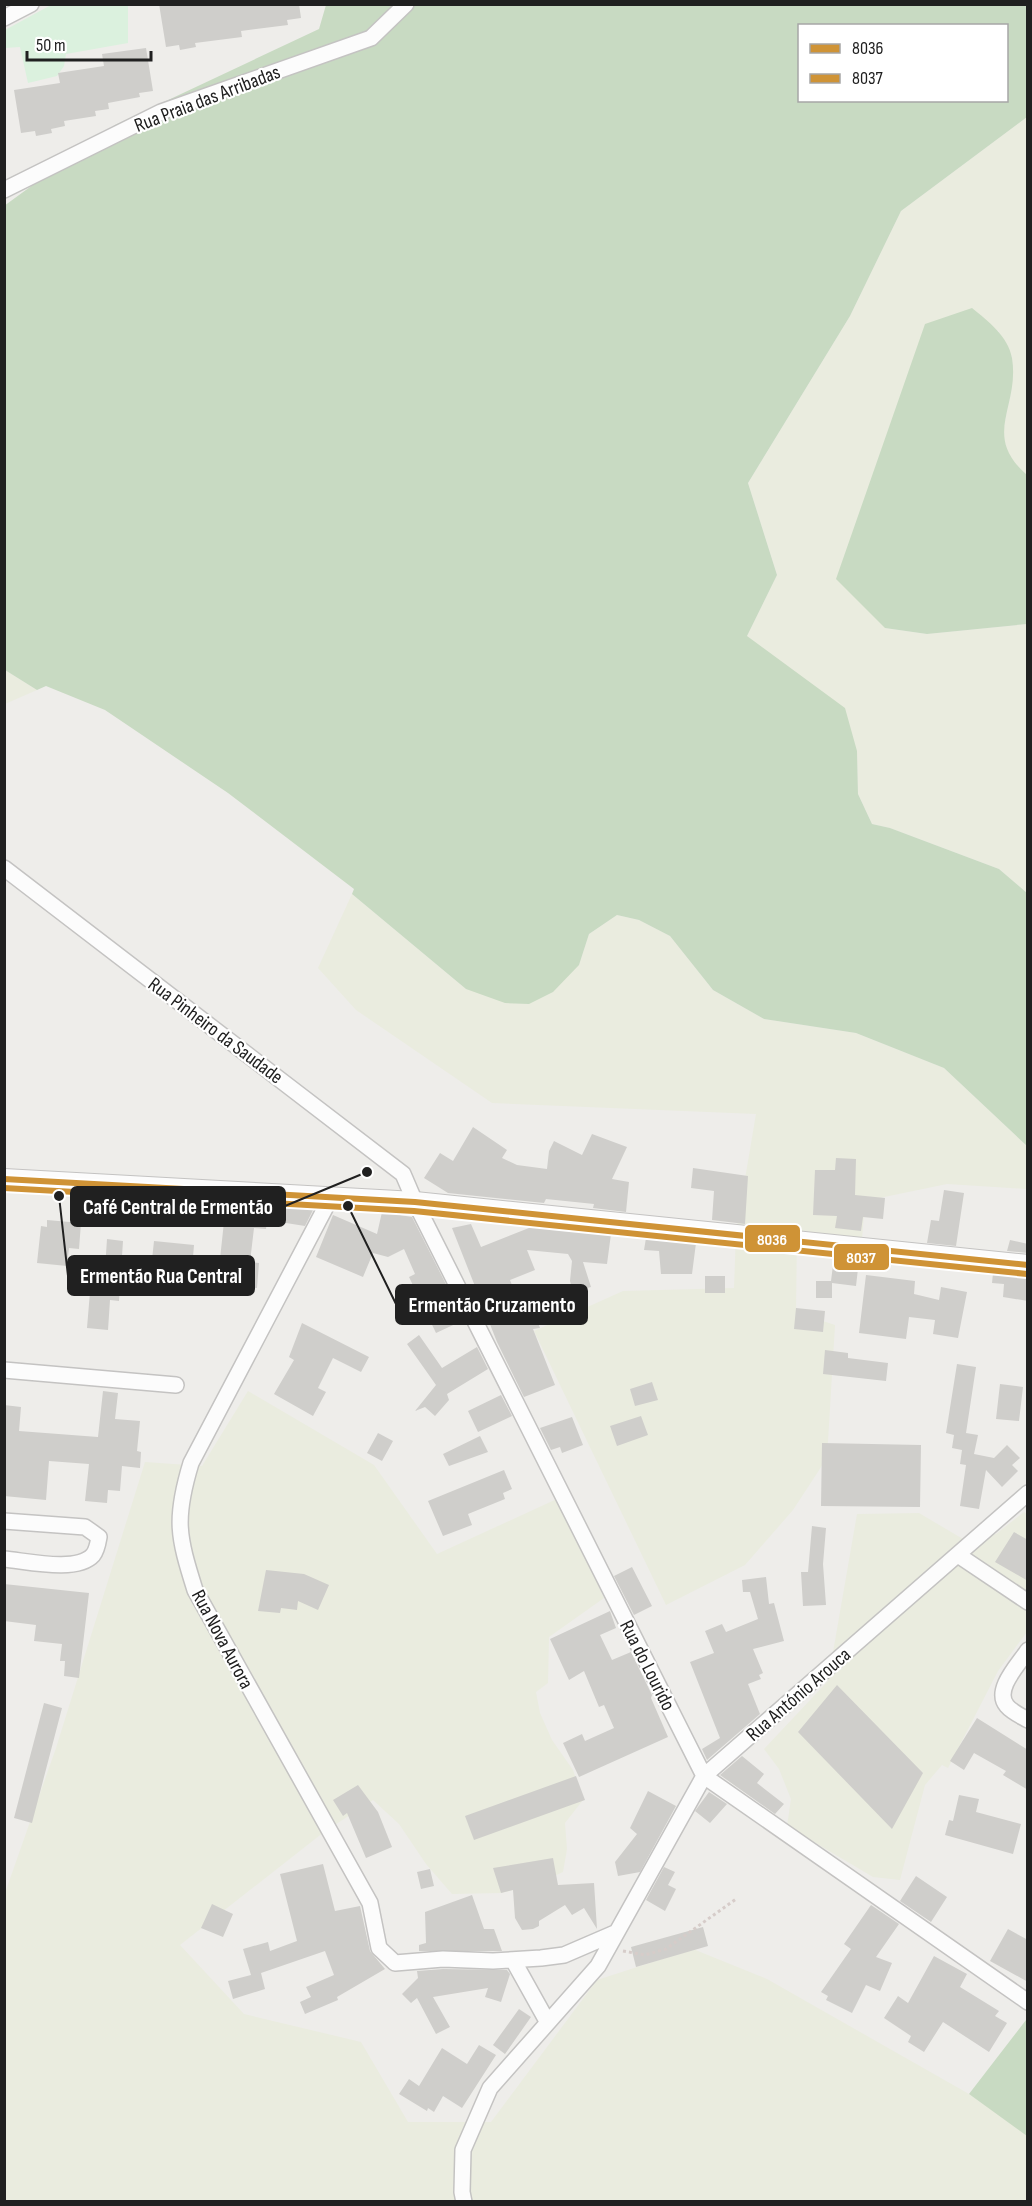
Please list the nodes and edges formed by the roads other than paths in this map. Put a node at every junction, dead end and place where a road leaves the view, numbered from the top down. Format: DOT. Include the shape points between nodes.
graph roads {
  1 [pos="31,4"];
  2 [pos="406,4"];
  3 [pos="4,18"];
  4 [pos="4,190"];
  5 [pos="4,868"];
  6 [pos="4,1179"];
  7 [pos="332,1197"];
  8 [pos="414,1202"];
  9 [pos="1028,1265"];
  10 [pos="4,1370"];
  11 [pos="176,1385"];
  12 [pos="1028,1493"];
  13 [pos="4,1521"];
  14 [pos="958,1555"];
  15 [pos="4,1558"];
  16 [pos="1028,1602"];
  17 [pos="1028,1650"];
  18 [pos="1028,1720"];
  19 [pos="704,1776"];
  20 [pos="615,1933"];
  21 [pos="513,1960"];
  22 [pos="1028,2001"];
  23 [pos="547,2021"];
  24 [pos="464,2202"];
  1 -- 3 [label="street"];
  2 -- 4 [label="street, Rua Praia das Arribadas" via="371,38 161,112"];
  5 -- 8 [label="street, Rua Pinheiro da Saudade" via="403,1174"];
  6 -- 7 [label="street"];
  7 -- 8 [label="street"];
  7 -- 21 [label="street, Rua Nova Aurora" via="191,1463 180,1499 180,1540 195,1590 370,1903 379,1948 395,1963"];
  8 -- 9 [label="street"];
  8 -- 19 [label="street, Rua do Lourido"];
  10 -- 11 [label="street"];
  12 -- 14 [label="street, Rua António Arouca"];
  13 -- 15 [label="street" via="86,1527 99,1537 95,1553 85,1562 72,1565"];
  14 -- 16 [label="street"];
  14 -- 19 [label="street, Rua António Arouca"];
  17 -- 18 [label="street" via="1004,1686 1003,1698 1008,1707"];
  19 -- 20 [label="street, Rua António Arouca"];
  19 -- 22 [label="street, Rua do Lourido"];
  20 -- 21 [label="street, Rua Nova Aurora" via="564,1955"];
  20 -- 23 [label="street, Rua António Arouca" via="598,1966"];
  21 -- 23 [label="street"];
  23 -- 24 [label="street, Rua António Arouca" via="490,2088 463,2150"];
}
